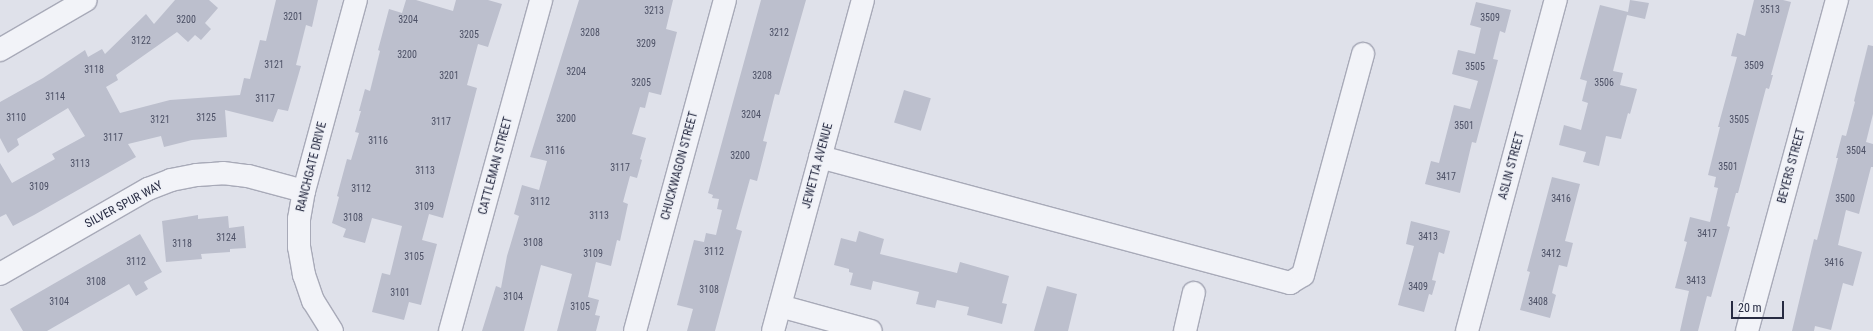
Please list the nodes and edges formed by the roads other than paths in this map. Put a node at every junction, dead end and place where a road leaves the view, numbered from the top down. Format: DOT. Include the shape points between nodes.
graph roads {
  1 [pos="86,0"];
  2 [pos="356,0"];
  3 [pos="541,0"];
  4 [pos="725,0"];
  5 [pos="863,0"];
  6 [pos="1556,0"];
  7 [pos="1837,0"];
  8 [pos="0,50"];
  9 [pos="1363,54"];
  10 [pos="820,157"];
  11 [pos="304,191"];
  12 [pos="0,274"];
  13 [pos="1194,293"];
  14 [pos="780,306"];
  15 [pos="332,331"];
  16 [pos="450,331"];
  17 [pos="635,331"];
  18 [pos="773,331"];
  19 [pos="871,331"];
  20 [pos="1185,331"];
  21 [pos="1467,331"];
  22 [pos="1747,331"];
  1 -- 8 [label="street"];
  2 -- 11 [label="street, RANCHGATE DRIVE"];
  3 -- 16 [label="street, CATTLEMAN STREET"];
  4 -- 17 [label="street, CHUCKWAGON STREET"];
  5 -- 10 [label="street, JEWETTA AVENUE"];
  6 -- 21 [label="street, ASLIN STREET"];
  7 -- 22 [label="street, BEYERS STREET"];
  9 -- 10 [label="street" via="1303,275 1290,283"];
  10 -- 14 [label="street, JEWETTA AVENUE"];
  11 -- 12 [label="street, SILVER SPUR WAY" via="248,176 223,173 197,174 171,180 148,189"];
  11 -- 15 [label="street, RANCHGATE DRIVE" via="299,218 299,247 304,275 313,301"];
  13 -- 20 [label="street"];
  14 -- 18 [label="street, JEWETTA AVENUE"];
  14 -- 19 [label="street"];
}
